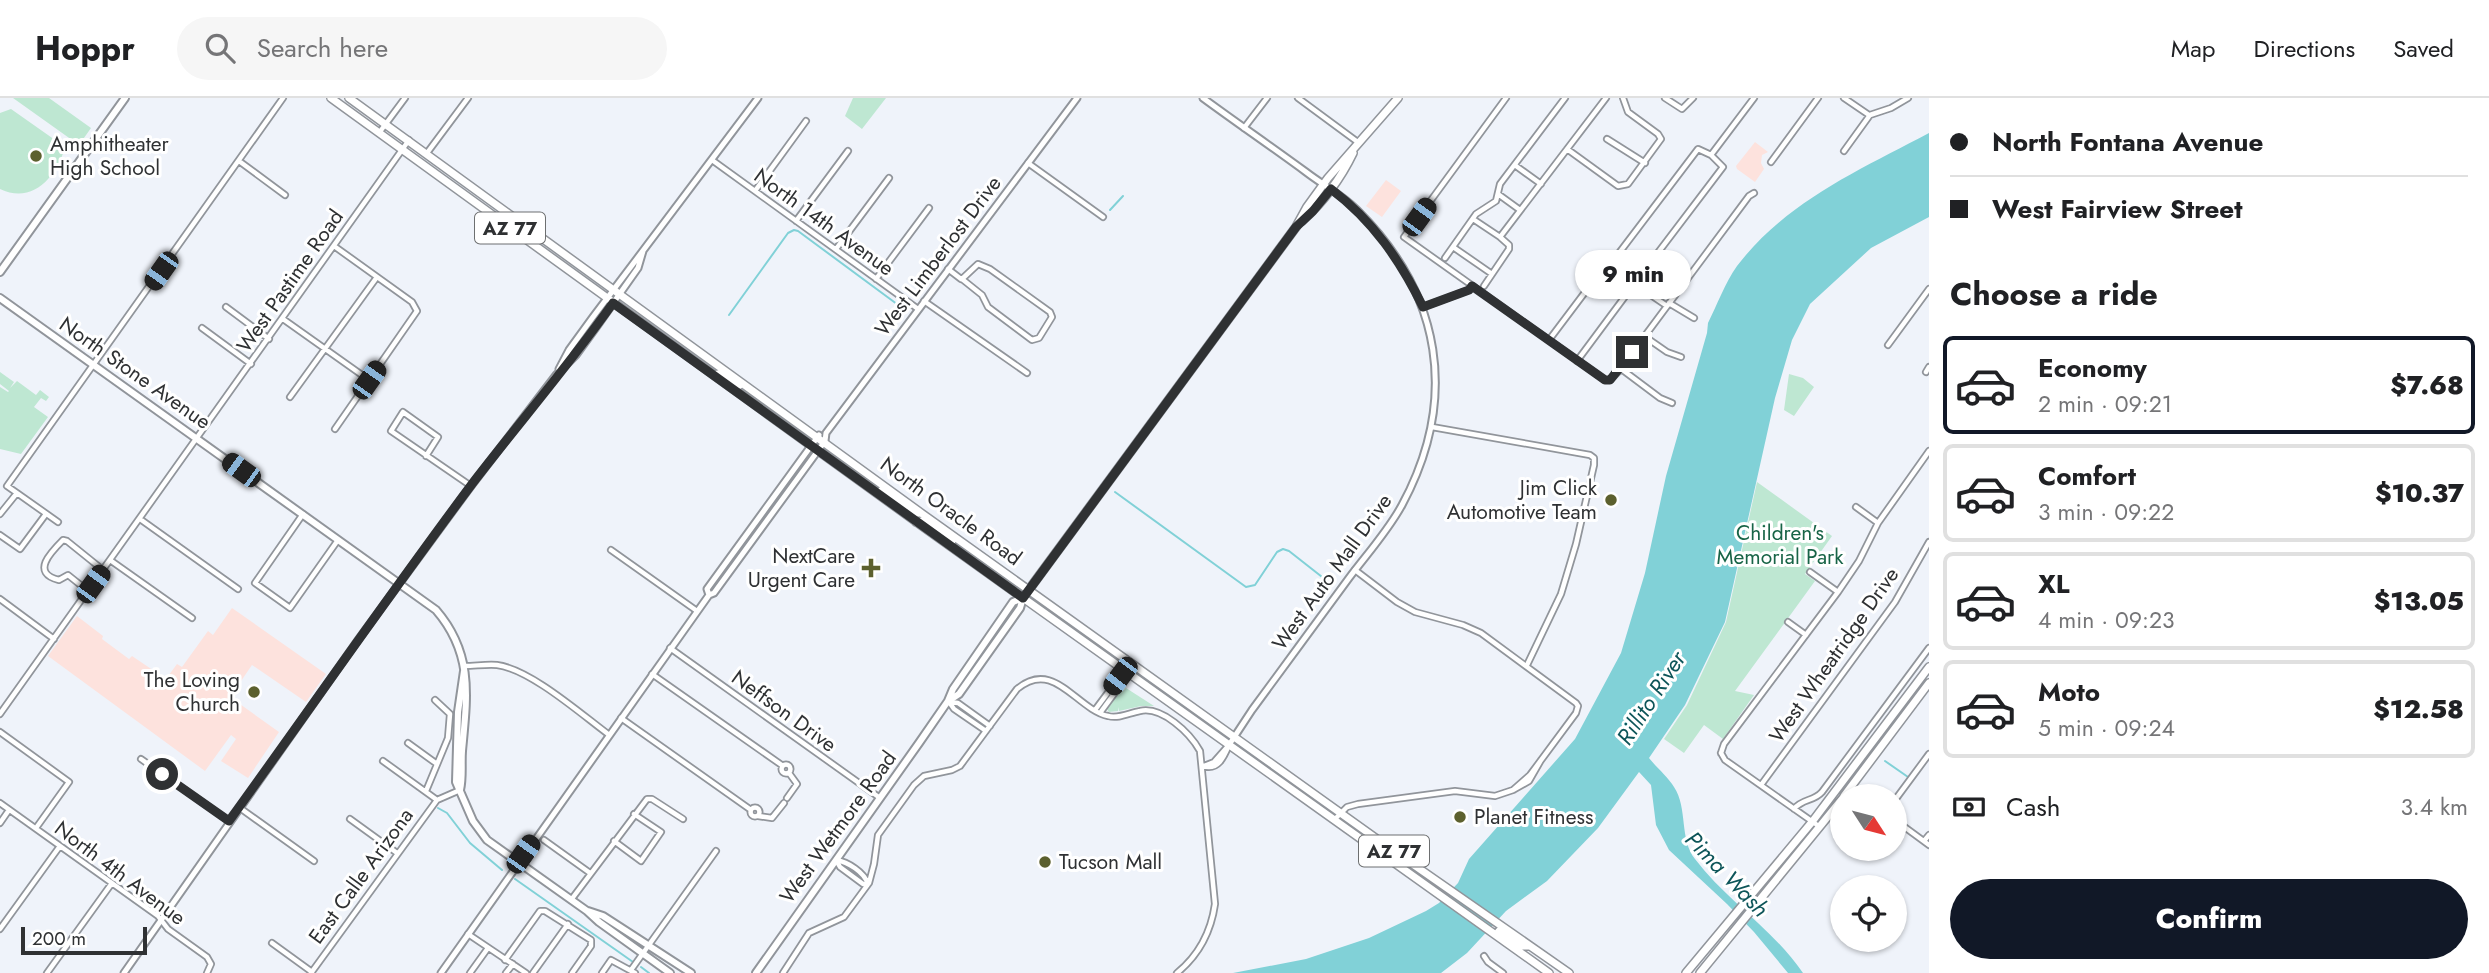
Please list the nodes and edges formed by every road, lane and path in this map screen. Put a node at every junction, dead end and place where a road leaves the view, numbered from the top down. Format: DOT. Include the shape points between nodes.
graph roads {
  1 [pos="125,98"];
  2 [pos="283,98"];
  3 [pos="331,98"];
  4 [pos="349,98"];
  5 [pos="405,98"];
  6 [pos="468,98"];
  7 [pos="758,98"];
  8 [pos="1077,98"];
  9 [pos="1203,98"];
  10 [pos="1267,98"];
  11 [pos="1298,98"];
  12 [pos="1398,98"];
  13 [pos="1506,98"];
  14 [pos="1565,98"];
  15 [pos="1606,98"];
  16 [pos="1625,98"];
  17 [pos="1665,98"];
  18 [pos="1693,98"];
  19 [pos="1754,98"];
  20 [pos="1818,98"];
  21 [pos="1844,98"];
  22 [pos="1908,98"];
  23 [pos="1870,115"];
  24 [pos="806,121"];
  25 [pos="386,124"];
  26 [pos="1244,128"];
  27 [pos="379,133"];
  28 [pos="1607,139"];
  29 [pos="409,140"];
  30 [pos="1358,146"];
  31 [pos="1567,149"];
  32 [pos="402,150"];
  33 [pos="848,151"];
  34 [pos="1844,152"];
  35 [pos="427,153"];
  36 [pos="1711,155"];
  37 [pos="712,160"];
  38 [pos="239,161"];
  39 [pos="1771,162"];
  40 [pos="1028,163"];
  41 [pos="1645,163"];
  42 [pos="1516,166"];
  43 [pos="889,178"];
  44 [pos="1541,184"];
  45 [pos="1327,187"];
  46 [pos="755,191"];
  47 [pos="1754,193"];
  48 [pos="1499,194"];
  49 [pos="285,195"];
  50 [pos="929,208"];
  51 [pos="1520,210"];
  52 [pos="512,216"];
  53 [pos="1103,217"];
  54 [pos="1473,219"];
  55 [pos="796,221"];
  56 [pos="505,225"];
  57 [pos="1500,237"];
  58 [pos="334,246"];
  59 [pos="1453,247"];
  60 [pos="836,249"];
  61 [pos="1445,258"];
  62 [pos="948,269"];
  63 [pos="0,272"];
  64 [pos="1492,274"];
  65 [pos="377,277"];
  66 [pos="876,279"];
  67 [pos="962,279"];
  68 [pos="1635,284"];
  69 [pos="1472,286"];
  70 [pos="1483,286"];
  71 [pos="1929,289"];
  72 [pos="616,292"];
  73 [pos="0,298"];
  74 [pos="610,301"];
  75 [pos="924,301"];
  76 [pos="1668,304"];
  77 [pos="226,307"];
  78 [pos="1423,307"];
  79 [pos="918,309"];
  80 [pos="283,318"];
  81 [pos="1695,318"];
  82 [pos="202,328"];
  83 [pos="1644,336"];
  84 [pos="269,338"];
  85 [pos="1549,341"];
  86 [pos="1888,345"];
  87 [pos="325,349"];
  88 [pos="682,352"];
  89 [pos="1681,357"];
  90 [pos="1577,361"];
  91 [pos="251,364"];
  92 [pos="93,365"];
  93 [pos="721,367"];
  94 [pos="1620,369"];
  95 [pos="1027,373"];
  96 [pos="714,376"];
  97 [pos="369,380"];
  98 [pos="754,391"];
  99 [pos="290,397"];
  100 [pos="1672,403"];
  101 [pos="1432,427"];
  102 [pos="335,429"];
  103 [pos="822,437"];
  104 [pos="197,439"];
  105 [pos="814,448"];
  106 [pos="1929,452"];
  107 [pos="426,456"];
  108 [pos="471,486"];
  109 [pos="868,487"];
  110 [pos="17,493"];
  111 [pos="1856,507"];
  112 [pos="0,513"];
  113 [pos="921,513"];
  114 [pos="46,514"];
  115 [pos="303,514"];
  116 [pos="140,519"];
  117 [pos="756,520"];
  118 [pos="916,522"];
  119 [pos="58,523"];
  120 [pos="1878,523"];
  121 [pos="759,530"];
  122 [pos="0,535"];
  123 [pos="338,540"];
  124 [pos="1929,542"];
  125 [pos="972,549"];
  126 [pos="611,550"];
  127 [pos="110,560"];
  128 [pos="725,564"];
  129 [pos="103,570"];
  130 [pos="1355,570"];
  131 [pos="1810,572"];
  132 [pos="728,573"];
  133 [pos="400,583"];
  134 [pos="238,589"];
  135 [pos="1030,590"];
  136 [pos="88,591"];
  137 [pos="1838,592"];
  138 [pos="709,595"];
  139 [pos="1023,598"];
  140 [pos="0,599"];
  141 [pos="697,611"];
  142 [pos="192,618"];
  143 [pos="1788,622"];
  144 [pos="1805,635"];
  145 [pos="54,639"];
  146 [pos="670,648"];
  147 [pos="1929,648"];
  148 [pos="1527,665"];
  149 [pos="465,666"];
  150 [pos="1929,667"];
  151 [pos="1124,670"];
  152 [pos="652,674"];
  153 [pos="1929,683"];
  154 [pos="435,700"];
  155 [pos="948,701"];
  156 [pos="1098,712"];
  157 [pos="0,714"];
  158 [pos="620,718"];
  159 [pos="990,726"];
  160 [pos="986,731"];
  161 [pos="0,732"];
  162 [pos="608,734"];
  163 [pos="1234,737"];
  164 [pos="408,743"];
  165 [pos="1229,745"];
  166 [pos="1929,754"];
  167 [pos="141,759"];
  168 [pos="383,761"];
  169 [pos="437,764"];
  170 [pos="1203,766"];
  171 [pos="1852,784"];
  172 [pos="1907,784"];
  173 [pos="1761,785"];
  174 [pos="460,790"];
  175 [pos="426,791"];
  176 [pos="880,798"];
  177 [pos="437,800"];
  178 [pos="0,803"];
  179 [pos="239,807"];
  180 [pos="1794,809"];
  181 [pos="9,810"];
  182 [pos="1341,812"];
  183 [pos="634,814"];
  184 [pos="1830,814"];
  185 [pos="350,819"];
  186 [pos="683,819"];
  187 [pos="1334,820"];
  188 [pos="229,821"];
  189 [pos="0,822"];
  190 [pos="1812,822"];
  191 [pos="1820,827"];
  192 [pos="35,829"];
  193 [pos="1908,829"];
  194 [pos="1929,835"];
  195 [pos="544,840"];
  196 [pos="614,841"];
  197 [pos="1927,843"];
  198 [pos="60,846"];
  199 [pos="716,851"];
  200 [pos="397,853"];
  201 [pos="1381,853"];
  202 [pos="836,860"];
  203 [pos="314,861"];
  204 [pos="517,862"];
  205 [pos="590,873"];
  206 [pos="1430,876"];
  207 [pos="111,883"];
  208 [pos="868,884"];
  209 [pos="571,900"];
  210 [pos="587,911"];
  211 [pos="161,921"];
  212 [pos="568,924"];
  213 [pos="0,929"];
  214 [pos="468,934"];
  215 [pos="1493,934"];
  216 [pos="272,943"];
  217 [pos="649,945"];
  218 [pos="1530,946"];
  219 [pos="488,948"];
  220 [pos="643,953"];
  221 [pos="1484,956"];
  222 [pos="505,960"];
  223 [pos="513,964"];
  224 [pos="311,972"];
  225 [pos="633,972"];
  226 [pos="47,973"];
  227 [pos="124,973"];
  228 [pos="207,973"];
  229 [pos="441,973"];
  230 [pos="470,973"];
  231 [pos="506,973"];
  232 [pos="526,973"];
  233 [pos="534,973"];
  234 [pos="572,973"];
  235 [pos="602,973"];
  236 [pos="670,973"];
  237 [pos="691,973"];
  238 [pos="756,973"];
  239 [pos="783,973"];
  240 [pos="1177,973"];
  241 [pos="1503,973"];
  242 [pos="1549,973"];
  243 [pos="1569,973"];
  244 [pos="1686,973"];
  245 [pos="1700,973"];
  1 -- 63 [label="main road"];
  2 -- 38 [label="street"];
  3 -- 27 [label="main road, North Oracle Road / AZ 77"];
  4 -- 25 [label="main road, North Oracle Road / AZ 77"];
  5 -- 25 [label="street"];
  6 -- 35 [label="street"];
  7 -- 37 [label="street"];
  8 -- 40 [label="street, West Limberlost Drive"];
  9 -- 26 [label="street, West Auto Mall Drive"];
  10 -- 26 [label="street"];
  11 -- 30 [label="street"];
  12 -- 30 [label="main road, West Wetmore Road"];
  13 -- 69 [label="street" via="1404,237"];
  14 -- 42 [label="street"];
  15 -- 31 [label="street"];
  16 -- 41 [label="street" via="1628,112 1661,139"];
  17 -- 18 [label="street" via="1684,109"];
  19 -- 36 [label="street"];
  20 -- 39 [label="street"];
  21 -- 23 [label="street"];
  22 -- 23 [label="street"];
  23 -- 34 [label="street"];
  24 -- 46 [label="street"];
  25 -- 27 [label="street"];
  25 -- 29 [label="main road, North Oracle Road / AZ 77"];
  26 -- 45 [label="street, West Auto Mall Drive"];
  27 -- 32 [label="main road, North Oracle Road / AZ 77"];
  28 -- 41 [label="street"];
  29 -- 32 [label="street, West Pastime Road"];
  29 -- 35 [label="main road, North Oracle Road / AZ 77"];
  30 -- 45 [label="main road, West Wetmore Road"];
  31 -- 41 [label="street" via="1618,187 1628,184"];
  31 -- 44 [label="street"];
  32 -- 56 [label="main road, North Oracle Road / AZ 77"];
  32 -- 58 [label="street, West Pastime Road"];
  33 -- 55 [label="street"];
  35 -- 52 [label="main road, North Oracle Road / AZ 77"];
  36 -- 36 [label="street" via="1722,165 1720,172 1640,279 1615,264 1698,149"];
  37 -- 46 [label="street, North 14th Avenue"];
  37 -- 72 [label="street" via="643,251 638,268"];
  38 -- 49 [label="street"];
  38 -- 92 [label="street"];
  40 -- 53 [label="street"];
  40 -- 62 [label="street, West Limberlost Drive"];
  42 -- 44 [label="street"];
  42 -- 48 [label="street" via="1500,184"];
  43 -- 60 [label="street"];
  44 -- 51 [label="street"];
  45 -- 78 [label="street, West Auto Mall Drive" via="1380,234"];
  45 -- 135 [label="main road, West Wetmore Road"];
  46 -- 55 [label="street, North 14th Avenue"];
  47 -- 76 [label="street"];
  48 -- 51 [label="street"];
  48 -- 54 [label="street" via="1493,205"];
  50 -- 66 [label="street"];
  51 -- 57 [label="street"];
  52 -- 56 [label="main road"];
  52 -- 72 [label="main road, North Oracle Road / AZ 77"];
  54 -- 57 [label="street"];
  54 -- 59 [label="street"];
  55 -- 60 [label="street, North 14th Avenue"];
  56 -- 74 [label="main road, North Oracle Road / AZ 77"];
  57 -- 64 [label="street" via="1509,249"];
  58 -- 65 [label="street"];
  58 -- 80 [label="street, West Pastime Road"];
  59 -- 61 [label="street"];
  59 -- 64 [label="street"];
  60 -- 66 [label="street, North 14th Avenue"];
  62 -- 67 [label="street"];
  62 -- 75 [label="street, West Limberlost Drive"];
  64 -- 70 [label="street"];
  65 -- 87 [label="street"];
  65 -- 97 [label="street" via="419,308"];
  66 -- 79 [label="street, North 14th Avenue"];
  67 -- 67 [label="street" via="982,295 988,307 1032,340 1039,338 1052,317 984,265 974,265"];
  68 -- 76 [label="street"];
  68 -- 85 [label="street" via="1608,265 1604,267"];
  68 -- 90 [label="street"];
  69 -- 78 [label="street"];
  69 -- 85 [label="street"];
  71 -- 86 [label="street"];
  72 -- 74 [label="street"];
  72 -- 93 [label="main road, North Oracle Road / AZ 77"];
  73 -- 92 [label="main road, North Stone Avenue"];
  74 -- 88 [label="main road, North Oracle Road / AZ 77"];
  74 -- 108 [label="street"];
  75 -- 79 [label="street, West Limberlost Drive"];
  75 -- 95 [label="street"];
  76 -- 81 [label="street"];
  76 -- 83 [label="street"];
  77 -- 84 [label="street"];
  78 -- 101 [label="street, West Auto Mall Drive" via="1435,366"];
  79 -- 103 [label="street, West Limberlost Drive"];
  80 -- 84 [label="street, West Pastime Road"];
  80 -- 87 [label="street"];
  82 -- 91 [label="street"];
  83 -- 89 [label="street"];
  83 -- 94 [label="street"];
  84 -- 91 [label="street, West Pastime Road"];
  85 -- 90 [label="street"];
  87 -- 97 [label="street"];
  87 -- 99 [label="street"];
  88 -- 93 [label="main road" via="714,369"];
  88 -- 96 [label="main road, North Oracle Road / AZ 77"];
  90 -- 94 [label="street" via="1607,380"];
  91 -- 104 [label="street, West Pastime Road"];
  92 -- 104 [label="main road, North Stone Avenue"];
  92 -- 110 [label="street" via="7,486"];
  93 -- 98 [label="main road, North Oracle Road / AZ 77"];
  94 -- 100 [label="street"];
  96 -- 98 [label="main road" via="721,373"];
  96 -- 105 [label="main road, North Oracle Road / AZ 77"];
  97 -- 102 [label="street"];
  98 -- 103 [label="main road, North Oracle Road / AZ 77"];
  101 -- 130 [label="street, West Auto Mall Drive" via="1401,507"];
  101 -- 148 [label="street" via="1594,458 1560,594"];
  103 -- 105 [label="street, West Limberlost Drive"];
  103 -- 113 [label="main road, North Oracle Road / AZ 77"];
  104 -- 115 [label="main road, North Stone Avenue"];
  104 -- 116 [label="street, West Pastime Road"];
  105 -- 109 [label="main road, North Oracle Road / AZ 77"];
  105 -- 117 [label="street, West Limberlost Drive"];
  105 -- 121 [label="street, West Limberlost Drive"];
  106 -- 120 [label="street"];
  107 -- 107 [label="street" via="438,437 403,412 391,431"];
  107 -- 108 [label="street"];
  108 -- 133 [label="street"];
  109 -- 113 [label="main road" via="913,513"];
  109 -- 118 [label="main road, North Oracle Road / AZ 77"];
  110 -- 112 [label="street"];
  110 -- 114 [label="street"];
  111 -- 120 [label="street"];
  113 -- 125 [label="main road, North Oracle Road / AZ 77"];
  114 -- 119 [label="street"];
  114 -- 122 [label="street" via="20,549"];
  115 -- 123 [label="main road, North Stone Avenue"];
  115 -- 123 [label="street" via="255,583 290,608"];
  116 -- 127 [label="street, West Pastime Road"];
  116 -- 134 [label="street"];
  117 -- 121 [label="street"];
  117 -- 128 [label="street, West Limberlost Drive"];
  118 -- 125 [label="main road" via="923,521"];
  118 -- 139 [label="main road, North Oracle Road / AZ 77"];
  120 -- 137 [label="street"];
  121 -- 132 [label="street, West Limberlost Drive"];
  123 -- 133 [label="main road, North Stone Avenue"];
  124 -- 173 [label="street, West Wheatridge Drive" via="1895,602"];
  125 -- 135 [label="main road, North Oracle Road / AZ 77"];
  126 -- 141 [label="street"];
  127 -- 129 [label="street, West Pastime Road"];
  127 -- 142 [label="street"];
  128 -- 132 [label="street"];
  128 -- 138 [label="street, West Limberlost Drive" via="707,589"];
  129 -- 136 [label="street, West Pastime Road"];
  129 -- 136 [label="street" via="66,541 54,550 44,566 48,575 59,580 68,575"];
  130 -- 148 [label="street" via="1406,607 1481,633"];
  130 -- 163 [label="street, West Auto Mall Drive"];
  131 -- 137 [label="street"];
  132 -- 138 [label="street, West Limberlost Drive"];
  133 -- 149 [label="main road, North Stone Avenue" via="449,625"];
  133 -- 179 [label="street"];
  135 -- 139 [label="main road, West Wetmore Road"];
  135 -- 163 [label="main road, North Oracle Road / AZ 77"];
  136 -- 145 [label="street, West Pastime Road"];
  137 -- 144 [label="street"];
  138 -- 141 [label="street, West Limberlost Drive"];
  139 -- 151 [label="main road, North Oracle Road / AZ 77"];
  139 -- 155 [label="main road, West Wetmore Road" via="1013,602"];
  140 -- 145 [label="street"];
  141 -- 146 [label="street, West Limberlost Drive"];
  143 -- 144 [label="street"];
  144 -- 173 [label="street" via="1718,753"];
  145 -- 157 [label="street, West Pastime Road"];
  146 -- 152 [label="street, West Limberlost Drive"];
  146 -- 176 [label="street, Neffson Drive"];
  147 -- 180 [label="street" via="1822,792"];
  148 -- 182 [label="street" via="1578,706 1522,783 1495,796 1455,791 1358,804"];
  149 -- 162 [label="street" via="499,665 518,672"];
  149 -- 174 [label="main road, North Stone Avenue" via="455,760"];
  150 -- 190 [label="main road"];
  151 -- 156 [label="street" via="1125,679"];
  151 -- 165 [label="main road, North Oracle Road / AZ 77"];
  152 -- 158 [label="street, West Limberlost Drive"];
  152 -- 158 [label="street" via="789,766 797,784 785,801 772,818 758,816 758,809 751,810"];
  153 -- 171 [label="main road"];
  154 -- 169 [label="street" via="450,714 448,738"];
  155 -- 159 [label="street"];
  155 -- 160 [label="street"];
  155 -- 176 [label="main road, West Wetmore Road"];
  156 -- 159 [label="street" via="1056,683 1040,679 1017,689"];
  156 -- 170 [label="street" via="1112,717 1143,710 1160,714 1194,740"];
  158 -- 162 [label="street, West Limberlost Drive"];
  159 -- 160 [label="street"];
  160 -- 208 [label="street" via="960,766 925,776 914,785 878,835"];
  161 -- 192 [label="street" via="69,782"];
  162 -- 204 [label="street, West Limberlost Drive"];
  163 -- 165 [label="street, West Auto Mall Drive"];
  163 -- 182 [label="main road, North Oracle Road / AZ 77"];
  164 -- 169 [label="street"];
  165 -- 170 [label="street, West Auto Mall Drive" via="1218,765"];
  165 -- 187 [label="main road, North Oracle Road / AZ 77"];
  166 -- 172 [label="street"];
  167 -- 188 [label="street"];
  168 -- 175 [label="street"];
  169 -- 175 [label="street"];
  170 -- 240 [label="street" via="1215,904 1203,945"];
  173 -- 180 [label="street"];
  174 -- 177 [label="street"];
  174 -- 204 [label="main road, North Stone Avenue" via="487,840"];
  175 -- 177 [label="street"];
  176 -- 202 [label="main road, West Wetmore Road"];
  177 -- 200 [label="street, East Calle Arizona"];
  178 -- 181 [label="street, North 4th Avenue"];
  179 -- 188 [label="street"];
  179 -- 203 [label="street"];
  180 -- 190 [label="street"];
  181 -- 189 [label="street"];
  181 -- 192 [label="street, North 4th Avenue"];
  182 -- 187 [label="street"];
  182 -- 206 [label="main road, North Oracle Road / AZ 77"];
  183 -- 186 [label="street" via="652,799"];
  183 -- 196 [label="street"];
  183 -- 196 [label="street" via="661,832 641,860"];
  184 -- 191 [label="main road"];
  185 -- 200 [label="street"];
  187 -- 201 [label="main road, North Oracle Road / AZ 77"];
  188 -- 211 [label="street"];
  190 -- 191 [label="street"];
  190 -- 244 [label="main road"];
  191 -- 245 [label="main road"];
  192 -- 198 [label="street, North 4th Avenue"];
  193 -- 197 [label="street"];
  194 -- 197 [label="street"];
  195 -- 205 [label="street"];
  196 -- 205 [label="street"];
  198 -- 207 [label="street, North 4th Avenue"];
  198 -- 213 [label="street"];
  199 -- 217 [label="street"];
  200 -- 224 [label="street, East Calle Arizona"];
  201 -- 206 [label="main road" via="1425,878"];
  201 -- 215 [label="main road, North Oracle Road / AZ 77"];
  202 -- 208 [label="street"];
  202 -- 238 [label="main road, West Wetmore Road"];
  204 -- 209 [label="main road, North Stone Avenue"];
  204 -- 214 [label="street, West Limberlost Drive"];
  205 -- 209 [label="street"];
  206 -- 218 [label="main road, North Oracle Road / AZ 77"];
  207 -- 211 [label="street, North 4th Avenue"];
  207 -- 226 [label="street"];
  208 -- 239 [label="street" via="844,917 809,933"];
  209 -- 210 [label="main road, North Stone Avenue"];
  210 -- 217 [label="main road, North Stone Avenue"];
  210 -- 220 [label="main road, North Stone Avenue"];
  211 -- 227 [label="street"];
  211 -- 228 [label="street, North 4th Avenue" via="207,957 211,966"];
  212 -- 222 [label="street" via="540,911"];
  212 -- 233 [label="street"];
  212 -- 234 [label="street" via="591,940"];
  214 -- 219 [label="street"];
  214 -- 229 [label="street, West Limberlost Drive"];
  215 -- 218 [label="main road" via="1499,931 1521,946"];
  215 -- 242 [label="main road, North Oracle Road / AZ 77"];
  216 -- 224 [label="street, East Calle Arizona"];
  217 -- 220 [label="street"];
  217 -- 237 [label="main road, North Stone Avenue"];
  218 -- 243 [label="main road, North Oracle Road / AZ 77"];
  219 -- 222 [label="street"];
  219 -- 230 [label="street"];
  220 -- 225 [label="street"];
  220 -- 236 [label="main road, North Stone Avenue"];
  221 -- 241 [label="street" via="1492,968"];
  222 -- 223 [label="street"];
  223 -- 231 [label="street"];
  223 -- 232 [label="street"];
  225 -- 235 [label="street" via="611,960"];
}
